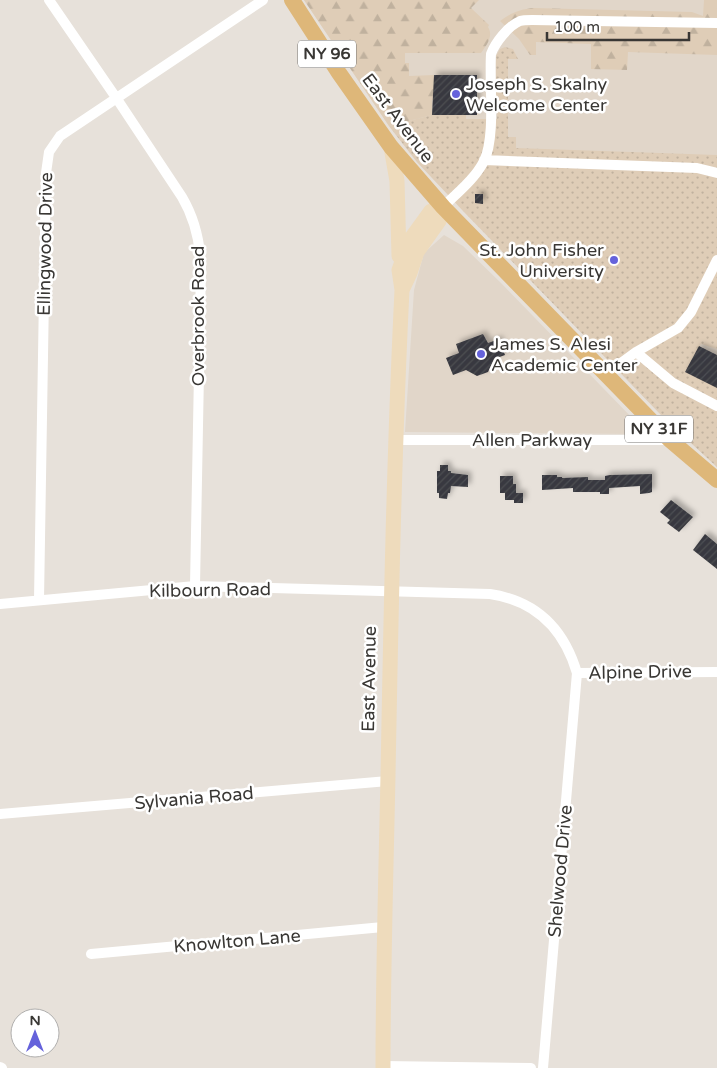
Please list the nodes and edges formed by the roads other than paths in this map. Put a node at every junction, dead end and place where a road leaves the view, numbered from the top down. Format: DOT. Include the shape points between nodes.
graph roads {
  1 [pos="49,0"];
  2 [pos="263,0"];
  3 [pos="292,0"];
  4 [pos="717,23"];
  5 [pos="117,99"];
  6 [pos="391,147"];
  7 [pos="484,160"];
  8 [pos="717,173"];
  9 [pos="443,207"];
  10 [pos="717,260"];
  11 [pos="399,270"];
  12 [pos="402,290"];
  13 [pos="636,352"];
  14 [pos="606,374"];
  15 [pos="717,406"];
  16 [pos="395,440"];
  17 [pos="670,440"];
  18 [pos="717,480"];
  19 [pos="195,586"];
  20 [pos="391,591"];
  21 [pos="39,600"];
  22 [pos="0,604"];
  23 [pos="717,672"];
  24 [pos="577,673"];
  25 [pos="388,781"];
  26 [pos="0,814"];
  27 [pos="384,927"];
  28 [pos="91,954"];
  29 [pos="383,1067"];
  30 [pos="531,1068"];
  31 [pos="543,1068"];
  1 -- 5 [label="street, Overbrook Road"];
  2 -- 5 [label="street, Ellingwood Drive"];
  3 -- 6 [label="main road, East Avenue / NY 96"];
  4 -- 7 [label="street" via="520,21 496,43 491,54 490,132"];
  5 -- 19 [label="street, Overbrook Road" via="185,203 199,240"];
  5 -- 21 [label="street, Ellingwood Drive" via="60,136 49,152 47,162"];
  6 -- 9 [label="main road, East Avenue / NY 96"];
  6 -- 11 [label="main road, NY 96" via="397,181"];
  7 -- 8 [label="street" via="696,168"];
  7 -- 9 [label="street"];
  9 -- 11 [label="main road, East Avenue / NY 96" via="431,211 410,240"];
  9 -- 12 [label="main road, East Avenue / NY 96" via="439,221 417,252"];
  9 -- 14 [label="main road, NY 31F"];
  10 -- 13 [label="street" via="685,321"];
  11 -- 12 [label="main road, East Avenue / NY 96"];
  12 -- 16 [label="main road, East Avenue / NY 96"];
  13 -- 14 [label="street"];
  13 -- 15 [label="street" via="673,384"];
  14 -- 17 [label="main road, NY 31F"];
  16 -- 17 [label="street, Allen Parkway"];
  16 -- 20 [label="main road, East Avenue / NY 96"];
  17 -- 18 [label="main road, NY 31F"];
  19 -- 20 [label="street, Kilbourn Road"];
  19 -- 21 [label="street, Kilbourn Road"];
  20 -- 24 [label="street, Alpine Drive" via="490,594 519,601 538,612 556,630 573,659"];
  20 -- 25 [label="main road, East Avenue / NY 96"];
  21 -- 22 [label="street, Kilbourn Road"];
  23 -- 24 [label="street, Alpine Drive"];
  24 -- 31 [label="street, Shelwood Drive"];
  25 -- 26 [label="street, Sylvania Road"];
  25 -- 27 [label="main road, East Avenue / NY 96"];
  27 -- 28 [label="street, Knowlton Lane"];
  27 -- 29 [label="main road, East Avenue / NY 96"];
  29 -- 30 [label="street"];
}
